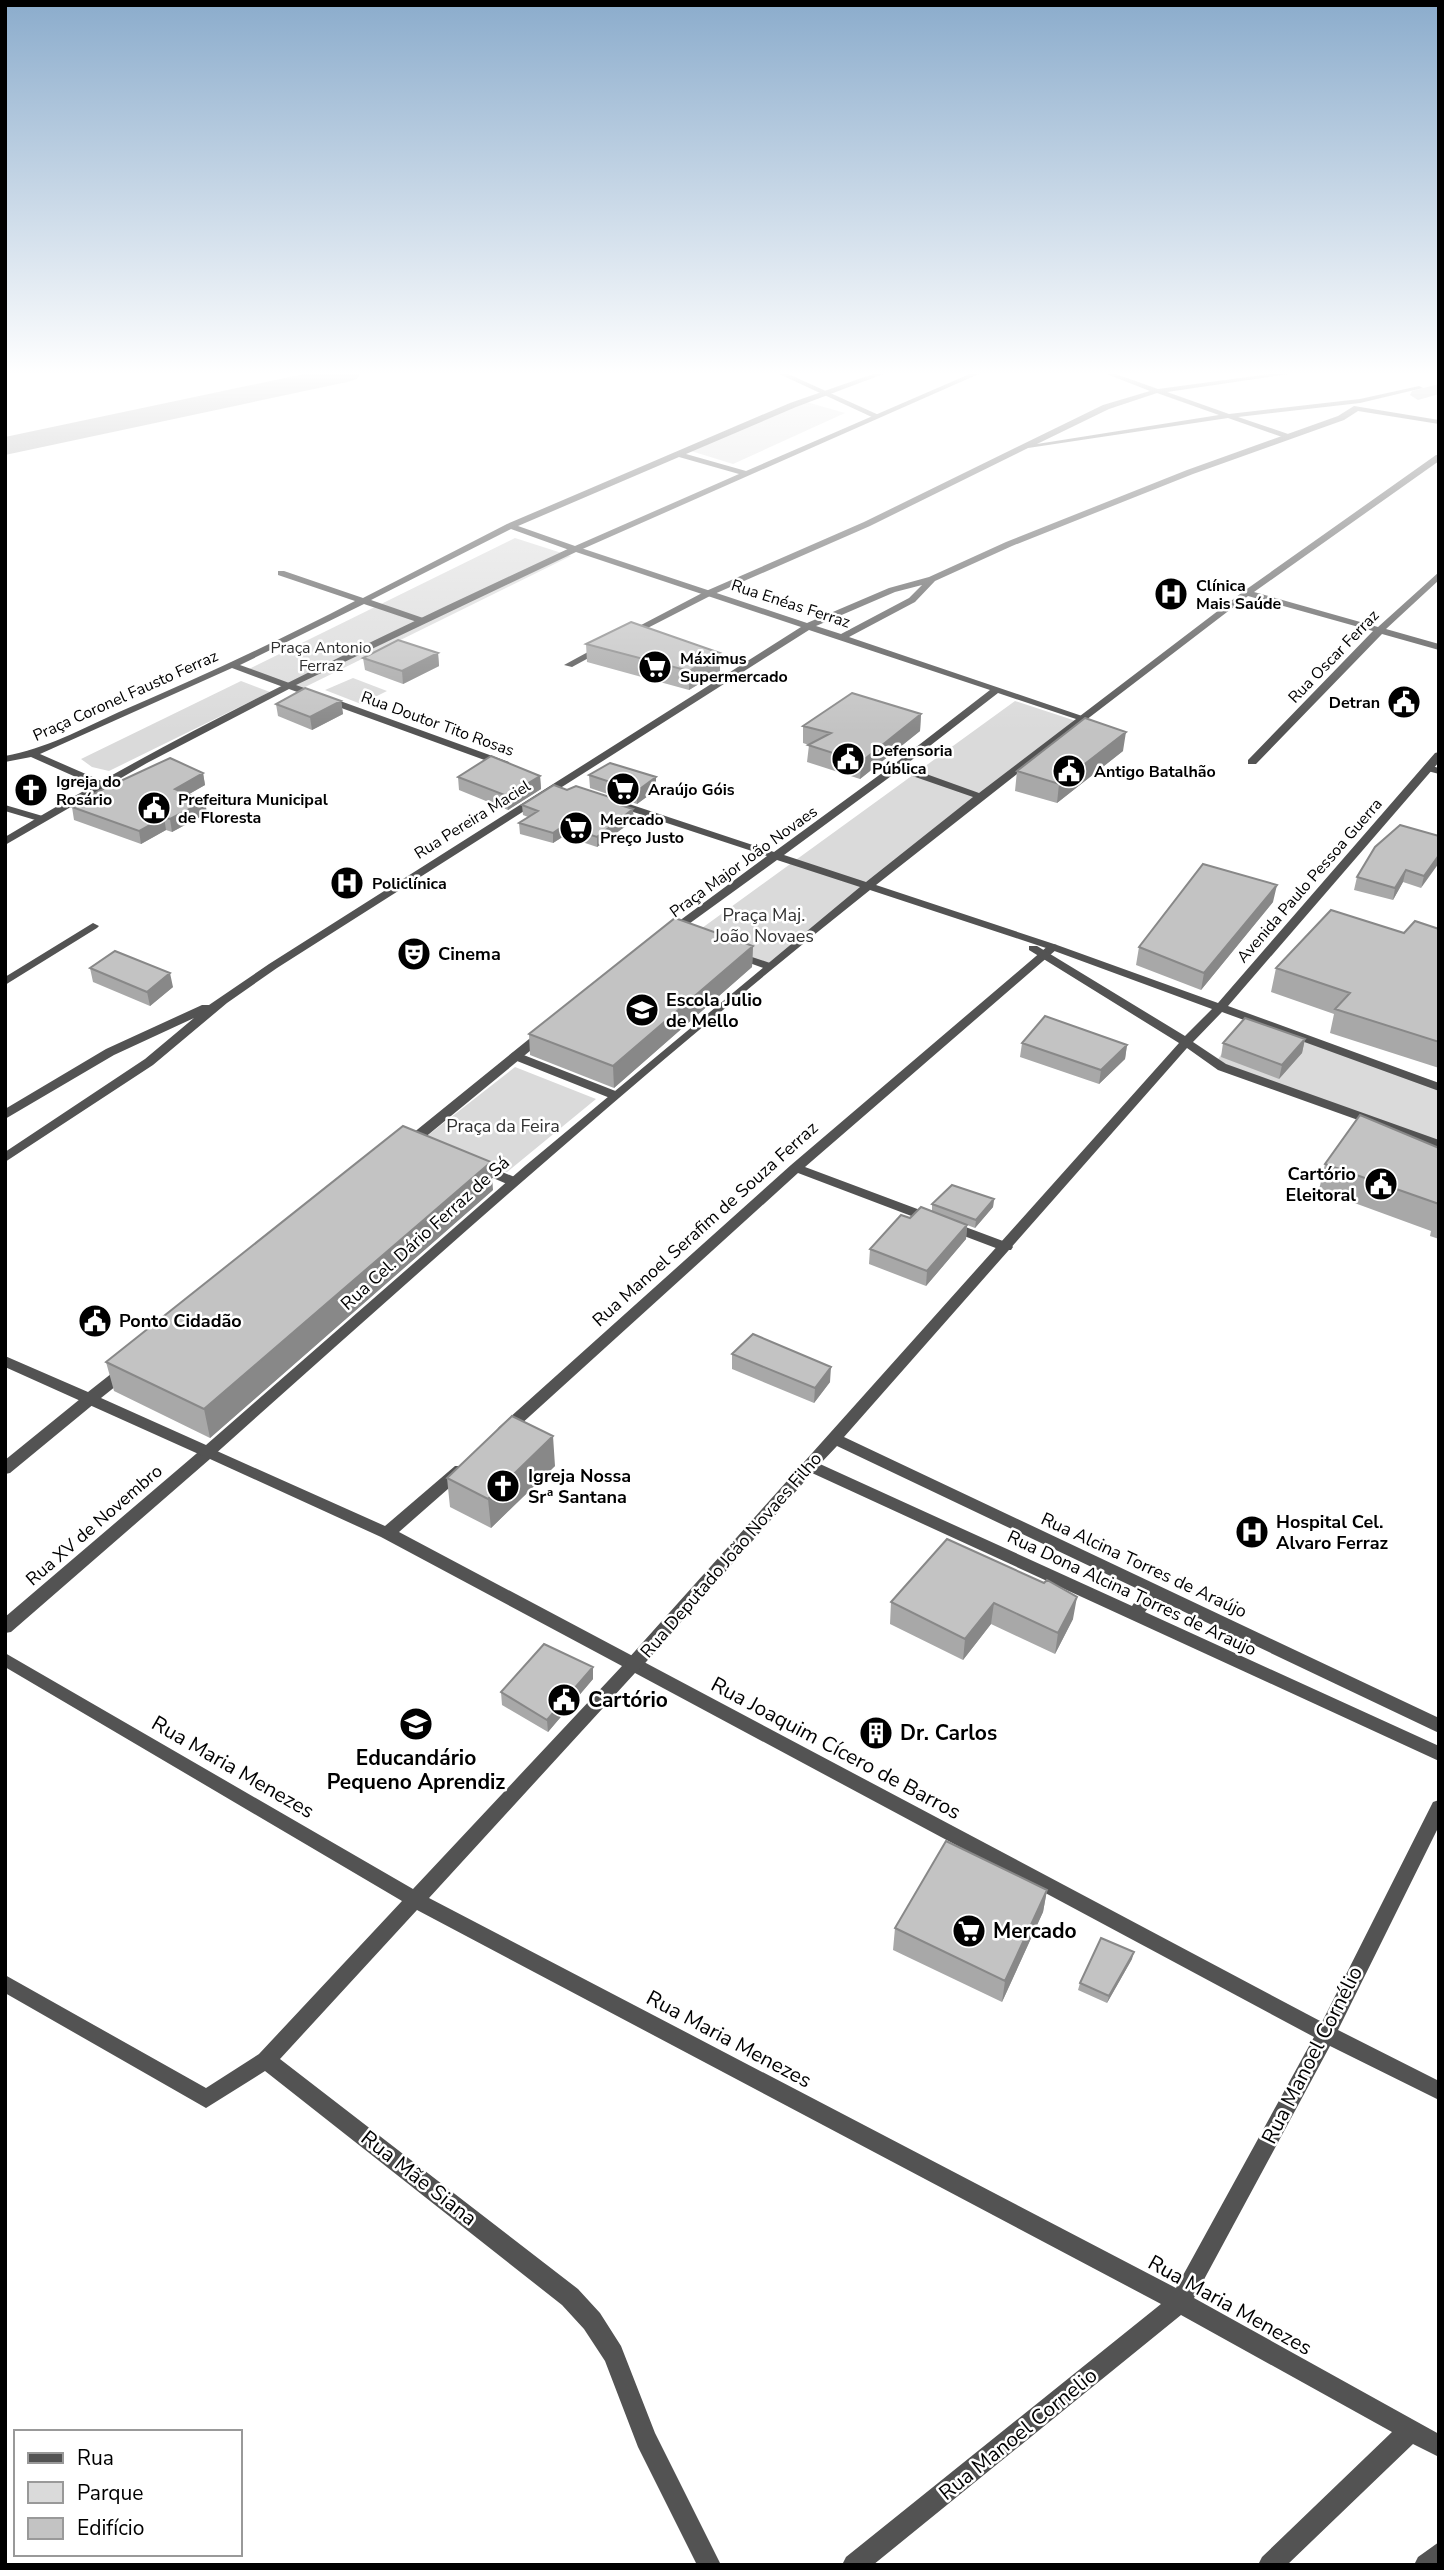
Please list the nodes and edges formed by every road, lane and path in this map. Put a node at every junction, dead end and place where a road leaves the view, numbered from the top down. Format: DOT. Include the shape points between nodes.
graph roads {
  1 [pos="587,493"];
  2 [pos="704,493"];
  3 [pos="930,493"];
  4 [pos="1142,493"];
  5 [pos="1388,493"];
  6 [pos="510,526"];
  7 [pos="575,549"];
  8 [pos="281,573"];
  9 [pos="1439,575"];
  10 [pos="932,579"];
  11 [pos="709,593"];
  12 [pos="1247,593"];
  13 [pos="363,600"];
  14 [pos="423,621"];
  15 [pos="811,625"];
  16 [pos="1378,631"];
  17 [pos="843,636"];
  18 [pos="1439,647"];
  19 [pos="232,664"];
  20 [pos="569,665"];
  21 [pos="289,686"];
  22 [pos="996,690"];
  23 [pos="1083,718"];
  24 [pos="32,754"];
  25 [pos="1439,755"];
  26 [pos="5,759"];
  27 [pos="1252,762"];
  28 [pos="897,767"];
  29 [pos="1433,769"];
  30 [pos="520,770"];
  31 [pos="546,779"];
  32 [pos="100,784"];
  33 [pos="559,784"];
  34 [pos="572,788"];
  35 [pos="979,796"];
  36 [pos="598,797"];
  37 [pos="5,808"];
  38 [pos="42,819"];
  39 [pos="5,842"];
  40 [pos="777,855"];
  41 [pos="866,888"];
  42 [pos="93,926"];
  43 [pos="674,934"];
  44 [pos="726,951"];
  45 [pos="1048,951"];
  46 [pos="769,966"];
  47 [pos="5,982"];
  48 [pos="223,1000"];
  49 [pos="1220,1008"];
  50 [pos="558,1023"];
  51 [pos="1186,1042"];
  52 [pos="516,1056"];
  53 [pos="1439,1087"];
  54 [pos="614,1095"];
  55 [pos="5,1115"];
  56 [pos="1439,1144"];
  57 [pos="8,1154"];
  58 [pos="393,1156"];
  59 [pos="463,1160"];
  60 [pos="796,1168"];
  61 [pos="512,1181"];
  62 [pos="1006,1247"];
  63 [pos="5,1361"];
  64 [pos="133,1365"];
  65 [pos="90,1399"];
  66 [pos="834,1438"];
  67 [pos="495,1439"];
  68 [pos="208,1452"];
  69 [pos="475,1457"];
  70 [pos="809,1465"];
  71 [pos="5,1469"];
  72 [pos="387,1533"];
  73 [pos="1150,1590"];
  74 [pos="1135,1615"];
  75 [pos="5,1627"];
  76 [pos="5,1659"];
  77 [pos="633,1665"];
  78 [pos="1439,1726"];
  79 [pos="1439,1754"];
  80 [pos="1439,1807"];
  81 [pos="414,1899"];
  82 [pos="5,1983"];
  83 [pos="1326,2034"];
  84 [pos="266,2060"];
  85 [pos="1439,2091"];
  86 [pos="1180,2302"];
  87 [pos="1410,2431"];
  88 [pos="1439,2446"];
  89 [pos="1439,2554"];
  90 [pos="709,2565"];
  91 [pos="855,2565"];
  92 [pos="1270,2565"];
  93 [pos="1426,2565"];
  1 -- 6 [label="street"];
  2 -- 7 [label="street"];
  3 -- 11 [label="street"];
  4 -- 10 [label="street"];
  5 -- 12 [label="street"];
  6 -- 7 [label="street, Rua Enéas Ferraz"];
  6 -- 13 [label="street"];
  7 -- 11 [label="street, Rua Enéas Ferraz"];
  7 -- 14 [label="street"];
  8 -- 13 [label="street"];
  9 -- 16 [label="street, Rua Oscar Ferraz"];
  10 -- 15 [label="street, Rua Pereira Maciel" via="891,590"];
  10 -- 17 [label="street" via="912,600"];
  11 -- 15 [label="street, Rua Enéas Ferraz"];
  11 -- 20 [label="street"];
  12 -- 16 [label="street"];
  12 -- 23 [label="street"];
  13 -- 14 [label="street"];
  13 -- 19 [label="street"];
  14 -- 21 [label="street"];
  15 -- 17 [label="street, Rua Enéas Ferraz"];
  15 -- 33 [label="street, Rua Pereira Maciel"];
  16 -- 18 [label="street"];
  16 -- 27 [label="street, Rua Oscar Ferraz"];
  17 -- 22 [label="street, Rua Enéas Ferraz"];
  19 -- 21 [label="street, Rua Doutor Tito Rosas"];
  19 -- 24 [label="street, Praça Coronel Fausto Ferraz"];
  21 -- 30 [label="street, Rua Doutor Tito Rosas"];
  21 -- 32 [label="street"];
  22 -- 23 [label="street, Rua Enéas Ferraz"];
  22 -- 28 [label="street, Praça Major João Novaes"];
  23 -- 35 [label="street"];
  24 -- 26 [label="street, Praça Coronel Fausto Ferraz"];
  24 -- 32 [label="street"];
  25 -- 29 [label="street, Avenida Paulo Pessoa Guerra"];
  28 -- 35 [label="street"];
  28 -- 40 [label="street, Praça Major João Novaes"];
  29 -- 49 [label="street, Avenida Paulo Pessoa Guerra"];
  31 -- 33 [label="street"];
  32 -- 38 [label="street"];
  33 -- 34 [label="street"];
  33 -- 48 [label="street, Rua Pereira Maciel"];
  35 -- 41 [label="street"];
  36 -- 40 [label="street"];
  37 -- 38 [label="street"];
  38 -- 39 [label="street"];
  40 -- 41 [label="street"];
  40 -- 43 [label="street, Praça Major João Novaes"];
  41 -- 45 [label="street"];
  41 -- 46 [label="street"];
  42 -- 47 [label="street"];
  44 -- 46 [label="street"];
  45 -- 49 [label="street"];
  45 -- 51 [label="street"];
  45 -- 60 [label="street, Rua Manoel Serafim de Souza Ferraz"];
  46 -- 54 [label="street, Rua Cel. Dário Ferraz de Sá"];
  48 -- 55 [label="street, Rua Pereira Maciel" via="110,1052"];
  48 -- 57 [label="street, Rua Pereira Maciel" via="149,1062"];
  49 -- 51 [label="street, Avenida Paulo Pessoa Guerra"];
  49 -- 53 [label="street"];
  50 -- 52 [label="street"];
  51 -- 56 [label="street" via="1236,1074"];
  51 -- 62 [label="street, Rua Deputado João Novaes Filho"];
  52 -- 54 [label="street"];
  52 -- 58 [label="street" via="421,1141"];
  54 -- 61 [label="street, Rua Cel. Dário Ferraz de Sá"];
  59 -- 61 [label="street"];
  60 -- 62 [label="street"];
  60 -- 67 [label="street, Rua Manoel Serafim de Souza Ferraz"];
  61 -- 68 [label="street, Rua Cel. Dário Ferraz de Sá"];
  62 -- 66 [label="street, Rua Deputado João Novaes Filho"];
  63 -- 65 [label="street, Rua Joaquim Cícero de Barros"];
  64 -- 65 [label="street"];
  65 -- 68 [label="street, Rua Joaquim Cícero de Barros"];
  65 -- 71 [label="street"];
  66 -- 70 [label="street, Rua Deputado João Novaes Filho"];
  66 -- 73 [label="street, Rua Alcina Torres de Araújo"];
  68 -- 72 [label="street, Rua Joaquim Cícero de Barros"];
  68 -- 75 [label="street, Rua XV de Novembro"];
  69 -- 72 [label="street"];
  70 -- 74 [label="street, Rua Dona Alcina Torres de Araujo"];
  70 -- 77 [label="street, Rua Deputado João Novaes Filho"];
  72 -- 77 [label="street, Rua Joaquim Cícero de Barros"];
  73 -- 74 [label="street"];
  73 -- 78 [label="street, Rua Alcina Torres de Araújo"];
  74 -- 79 [label="street, Rua Dona Alcina Torres de Araujo"];
  76 -- 81 [label="street, Rua Maria Menezes"];
  77 -- 81 [label="street, Rua Deputado João Novaes Filho"];
  77 -- 83 [label="street, Rua Joaquim Cícero de Barros"];
  80 -- 83 [label="street, Rua Manoel Cornélio"];
  81 -- 84 [label="street, Rua Deputado João Novaes Filho"];
  81 -- 86 [label="street, Rua Maria Menezes"];
  82 -- 84 [label="street" via="206,2099"];
  83 -- 85 [label="street, Rua Joaquim Cícero de Barros"];
  83 -- 86 [label="street, Rua Manoel Cornélio"];
  84 -- 90 [label="street, Rua Mãe Siana" via="510,2249 592,2320 613,2354 646,2440"];
  86 -- 87 [label="street, Rua Maria Menezes"];
  86 -- 91 [label="street, Rua Manoel Cornelio"];
  87 -- 88 [label="street, Rua Maria Menezes"];
  87 -- 92 [label="street"];
  89 -- 93 [label="street"];
}
